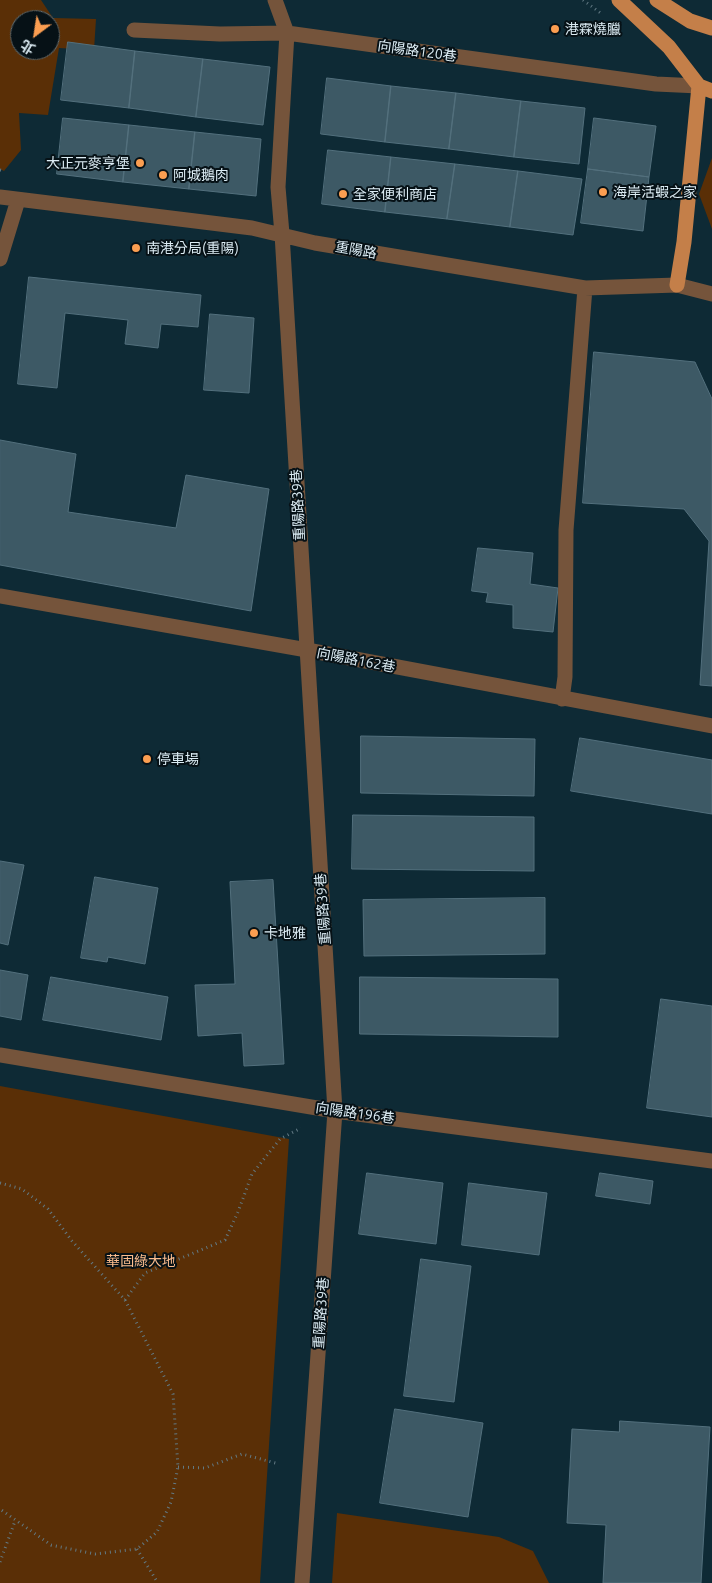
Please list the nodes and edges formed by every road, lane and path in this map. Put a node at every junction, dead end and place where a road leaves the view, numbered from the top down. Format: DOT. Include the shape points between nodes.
graph roads {
  1 [pos="275,0"];
  2 [pos="582,0"];
  3 [pos="619,0"];
  4 [pos="657,0"];
  5 [pos="602,15"];
  6 [pos="712,28"];
  7 [pos="134,30"];
  8 [pos="287,33"];
  9 [pos="706,89"];
  10 [pos="0,197"];
  11 [pos="18,200"];
  12 [pos="282,234"];
  13 [pos="0,258"];
  14 [pos="677,285"];
  15 [pos="585,288"];
  16 [pos="712,294"];
  17 [pos="0,596"];
  18 [pos="307,650"];
  19 [pos="562,699"];
  20 [pos="712,726"];
  21 [pos="0,1055"];
  22 [pos="335,1111"];
  23 [pos="303,1127"];
  24 [pos="712,1161"];
  25 [pos="0,1183"];
  26 [pos="125,1300"];
  27 [pos="279,1464"];
  28 [pos="178,1467"];
  29 [pos="0,1509"];
  30 [pos="15,1521"];
  31 [pos="137,1548"];
  32 [pos="0,1562"];
  33 [pos="158,1583"];
  34 [pos="302,1583"];
  1 -- 8 [label="street"];
  2 -- 5 [label="path"];
  3 -- 9 [label="main road" via="669,47"];
  4 -- 6 [label="main road" via="690,21"];
  7 -- 8 [label="street, 向陽路120巷"];
  8 -- 9 [label="street, 向陽路120巷"];
  8 -- 12 [label="street, 重陽路39巷" via="278,186"];
  9 -- 14 [label="main road"];
  10 -- 11 [label="street, 重陽路"];
  11 -- 12 [label="street, 重陽路"];
  11 -- 13 [label="street"];
  12 -- 15 [label="street, 重陽路" via="315,243"];
  12 -- 18 [label="street, 重陽路39巷"];
  14 -- 15 [label="street, 重陽路"];
  14 -- 16 [label="street, 重陽路"];
  15 -- 19 [label="street" via="566,530"];
  17 -- 18 [label="street, 向陽路162巷"];
  18 -- 19 [label="street, 向陽路162巷"];
  18 -- 22 [label="street, 重陽路39巷"];
  19 -- 20 [label="street, 向陽路162巷"];
  21 -- 22 [label="street, 向陽路196巷"];
  22 -- 24 [label="street, 向陽路196巷"];
  22 -- 34 [label="street, 重陽路39巷"];
  23 -- 26 [label="path" via="280,1139 252,1174 225,1240 145,1273"];
  25 -- 26 [label="path" via="22,1189 48,1209"];
  26 -- 28 [label="path" via="173,1394"];
  27 -- 28 [label="path" via="242,1454 206,1468"];
  28 -- 31 [label="path" via="171,1502 157,1532"];
  29 -- 30 [label="path"];
  30 -- 31 [label="path" via="51,1545 95,1554"];
  30 -- 32 [label="path"];
  31 -- 33 [label="path"];
}
